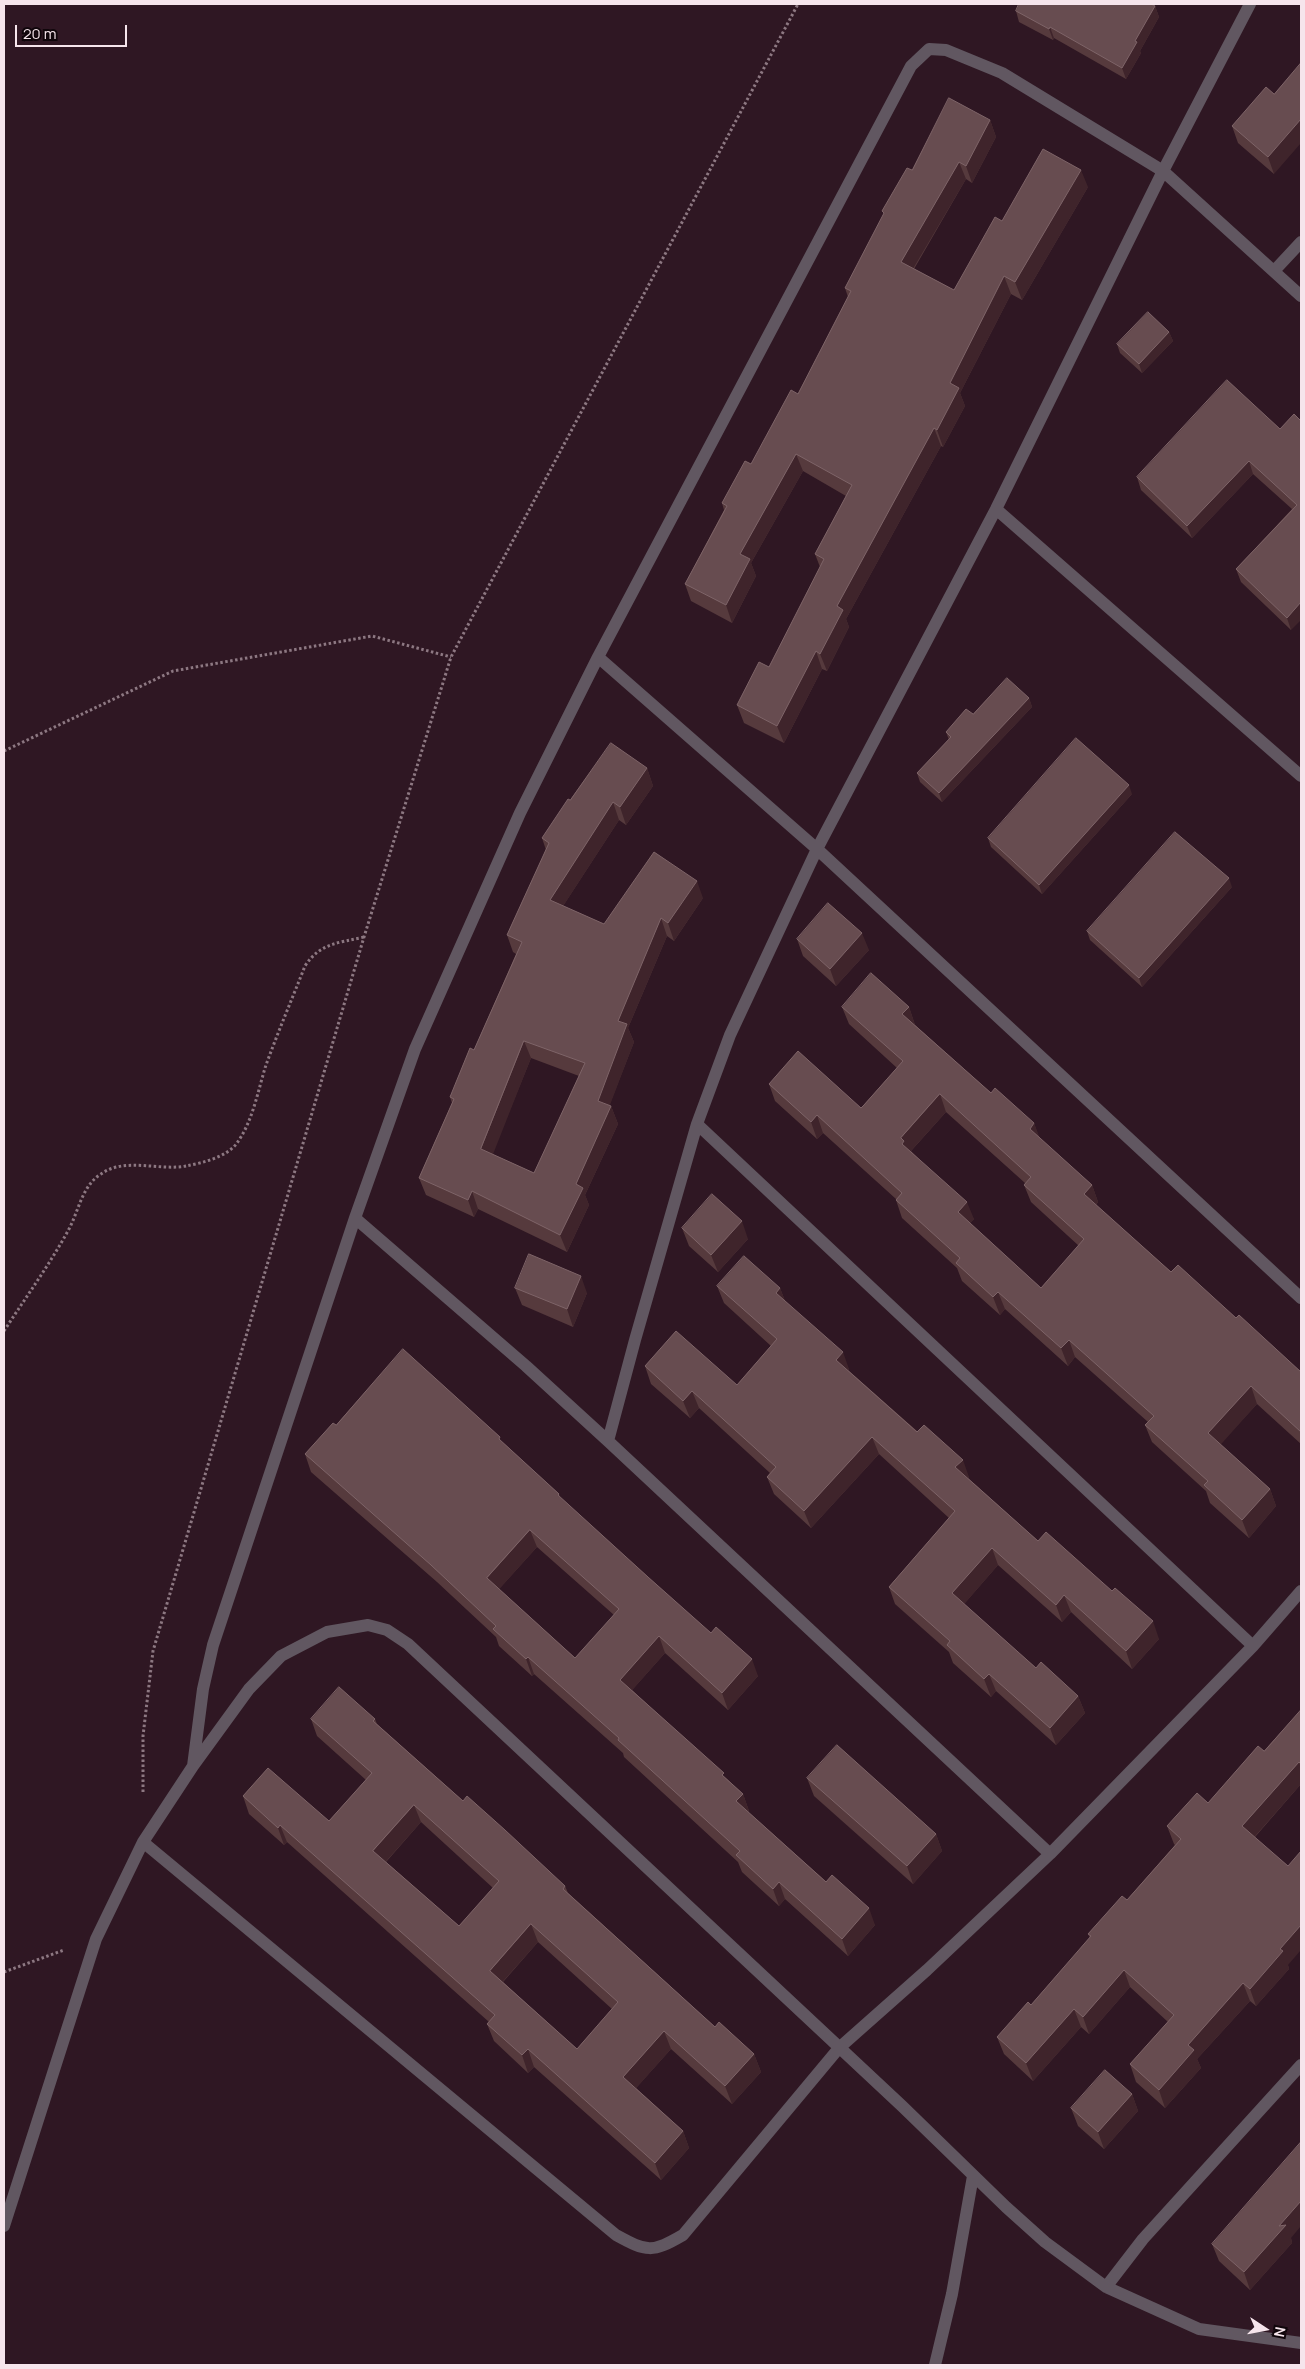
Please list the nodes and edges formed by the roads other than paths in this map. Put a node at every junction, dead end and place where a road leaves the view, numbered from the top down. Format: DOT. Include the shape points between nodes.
graph roads {
  1 [pos="1250,4"];
  2 [pos="1163,171"];
  3 [pos="1301,242"];
  4 [pos="1274,272"];
  5 [pos="1301,296"];
  6 [pos="996,509"];
  7 [pos="598,657"];
  8 [pos="1301,776"];
  9 [pos="818,849"];
  10 [pos="697,1124"];
  11 [pos="355,1218"];
  12 [pos="1301,1298"];
  13 [pos="608,1441"];
  14 [pos="1301,1591"];
  15 [pos="1253,1646"];
  16 [pos="194,1766"];
  17 [pos="143,1842"];
  18 [pos="1050,1854"];
  19 [pos="839,2048"];
  20 [pos="1301,2065"];
  21 [pos="973,2176"];
  22 [pos="4,2226"];
  23 [pos="1106,2287"];
  24 [pos="1301,2343"];
  25 [pos="934,2365"];
  1 -- 2 [label="street"];
  2 -- 4 [label="street"];
  2 -- 6 [label="street"];
  2 -- 7 [label="street" via="1002,73 946,50 929,49 911,66"];
  3 -- 4 [label="street"];
  4 -- 5 [label="street"];
  6 -- 8 [label="street"];
  6 -- 9 [label="street"];
  7 -- 9 [label="street"];
  7 -- 11 [label="street" via="520,813 415,1048"];
  9 -- 10 [label="street" via="730,1035"];
  9 -- 12 [label="street"];
  10 -- 13 [label="street"];
  10 -- 15 [label="street"];
  11 -- 13 [label="street"];
  11 -- 16 [label="street" via="212,1645"];
  13 -- 18 [label="street"];
  14 -- 15 [label="street"];
  15 -- 18 [label="street"];
  16 -- 17 [label="street"];
  16 -- 19 [label="street" via="249,1689 280,1656 327,1632 368,1625 387,1630 408,1644"];
  17 -- 19 [label="street" via="616,2235 638,2247 659,2248 683,2234"];
  17 -- 22 [label="street" via="96,1939"];
  18 -- 19 [label="street"];
  19 -- 21 [label="street"];
  20 -- 23 [label="street" via="1144,2239"];
  21 -- 23 [label="street" via="1045,2242"];
  21 -- 25 [label="street" via="952,2294"];
  23 -- 24 [label="street" via="1198,2329"];
}
